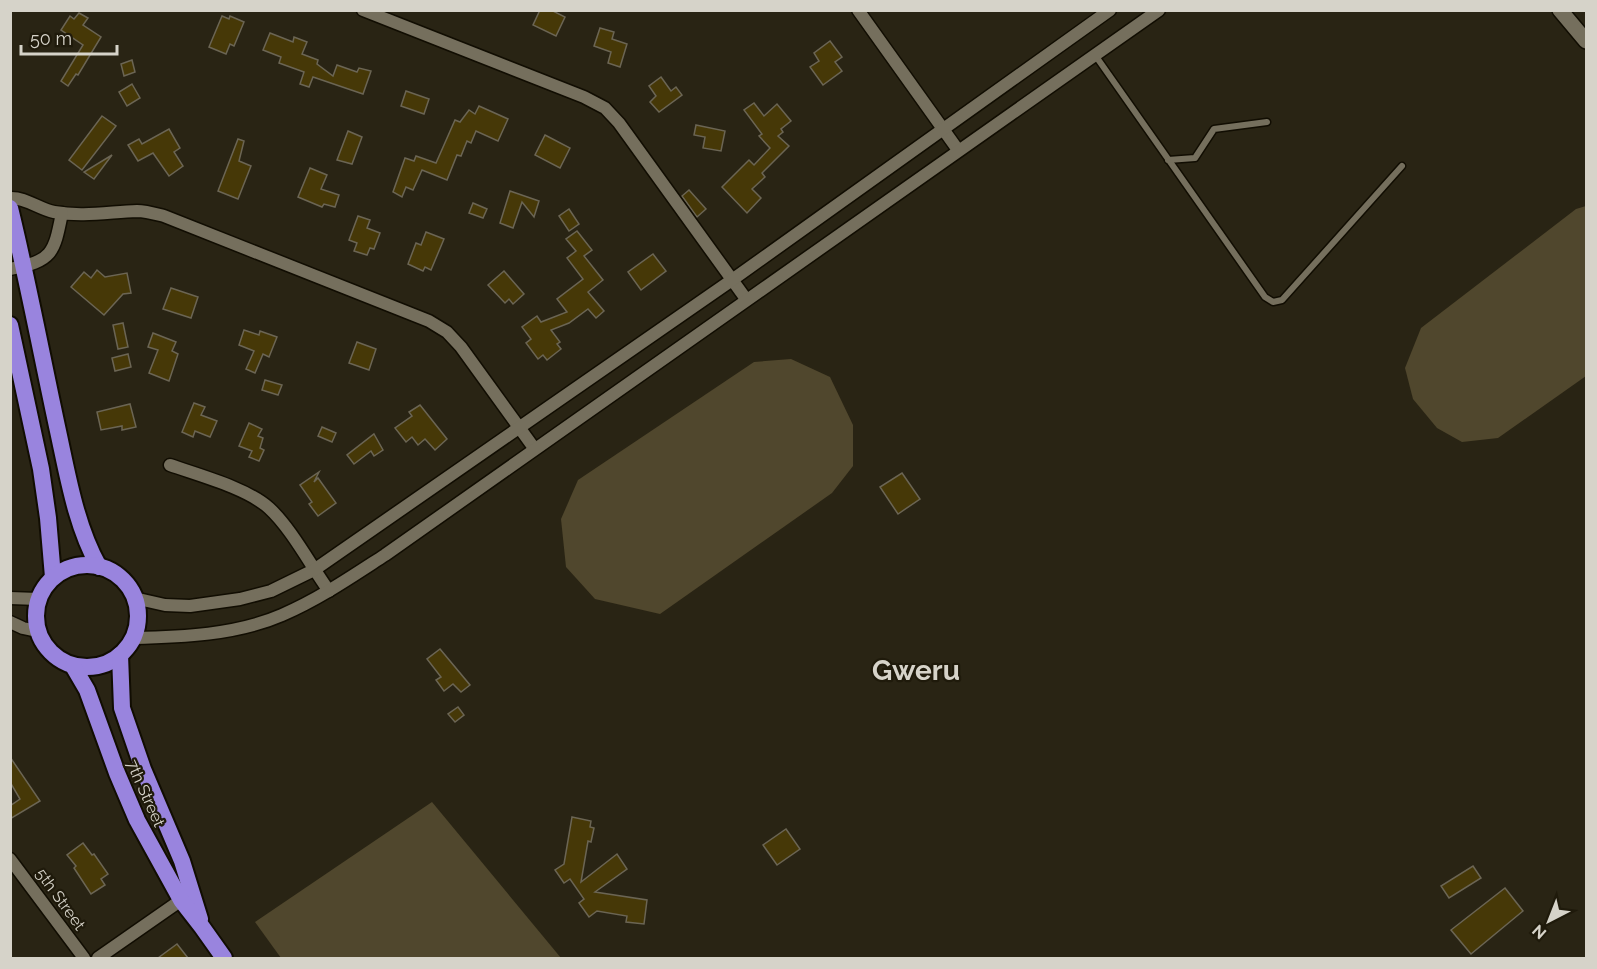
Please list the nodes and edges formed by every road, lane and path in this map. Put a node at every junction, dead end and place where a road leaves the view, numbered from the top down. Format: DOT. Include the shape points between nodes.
graph roads {
  1 [pos="363,10"];
  2 [pos="858,10"];
  3 [pos="1110,10"];
  4 [pos="1159,10"];
  5 [pos="1560,10"];
  6 [pos="1587,41"];
  7 [pos="1095,55"];
  8 [pos="1267,122"];
  9 [pos="945,130"];
  10 [pos="958,150"];
  11 [pos="1168,160"];
  12 [pos="1402,166"];
  13 [pos="10,198"];
  14 [pos="10,208"];
  15 [pos="62,213"];
  16 [pos="18,267"];
  17 [pos="732,280"];
  18 [pos="746,299"];
  19 [pos="10,325"];
  20 [pos="519,427"];
  21 [pos="534,448"];
  22 [pos="170,465"];
  23 [pos="99,567"];
  24 [pos="314,570"];
  25 [pos="53,577"];
  26 [pos="329,591"];
  27 [pos="10,598"];
  28 [pos="38,598"];
  29 [pos="134,598"];
  30 [pos="10,622"];
  31 [pos="38,631"];
  32 [pos="133,638"];
  33 [pos="120,656"];
  34 [pos="73,666"];
  35 [pos="10,859"];
  36 [pos="187,896"];
  37 [pos="84,958"];
  38 [pos="98,958"];
  39 [pos="224,958"];
  1 -- 17 [label="street" via="605,108"];
  2 -- 9 [label="street"];
  3 -- 9 [label="street"];
  4 -- 7 [label="street"];
  5 -- 6 [label="main road"];
  7 -- 10 [label="street"];
  7 -- 11 [label="lane"];
  8 -- 11 [label="lane" via="1214,129 1195,158"];
  9 -- 10 [label="street"];
  9 -- 17 [label="street"];
  10 -- 18 [label="street"];
  11 -- 12 [label="lane" via="1265,297 1274,302 1282,300"];
  13 -- 15 [label="street"];
  14 -- 16 [label="highway"];
  15 -- 16 [label="street" via="52,250 40,261"];
  15 -- 20 [label="street" via="139,211 164,216 429,321 461,347"];
  16 -- 23 [label="highway" via="70,485 87,545"];
  17 -- 18 [label="street"];
  17 -- 20 [label="street"];
  18 -- 21 [label="street"];
  19 -- 25 [label="highway" via="41,469"];
  20 -- 21 [label="street"];
  20 -- 24 [label="street"];
  21 -- 26 [label="street"];
  22 -- 24 [label="street" via="261,501 278,517"];
  23 -- 25 [label="highway" via="83,565"];
  23 -- 29 [label="highway" via="114,573"];
  24 -- 26 [label="street"];
  24 -- 29 [label="street" via="271,591 240,599 190,606"];
  25 -- 28 [label="highway"];
  26 -- 32 [label="street" via="280,616 235,629 184,637"];
  27 -- 28 [label="street"];
  28 -- 31 [label="highway"];
  29 -- 32 [label="highway" via="137,625"];
  30 -- 31 [label="street"];
  31 -- 34 [label="highway" via="45,646"];
  32 -- 33 [label="highway"];
  33 -- 34 [label="highway" via="90,668"];
  33 -- 36 [label="highway, 7th Street" via="122,708"];
  34 -- 36 [label="highway, 7th Street" via="87,690 137,820"];
  35 -- 37 [label="street, 5th Street"];
  36 -- 38 [label="street"];
  36 -- 39 [label="highway, 7th Street" via="202,927"];
}
